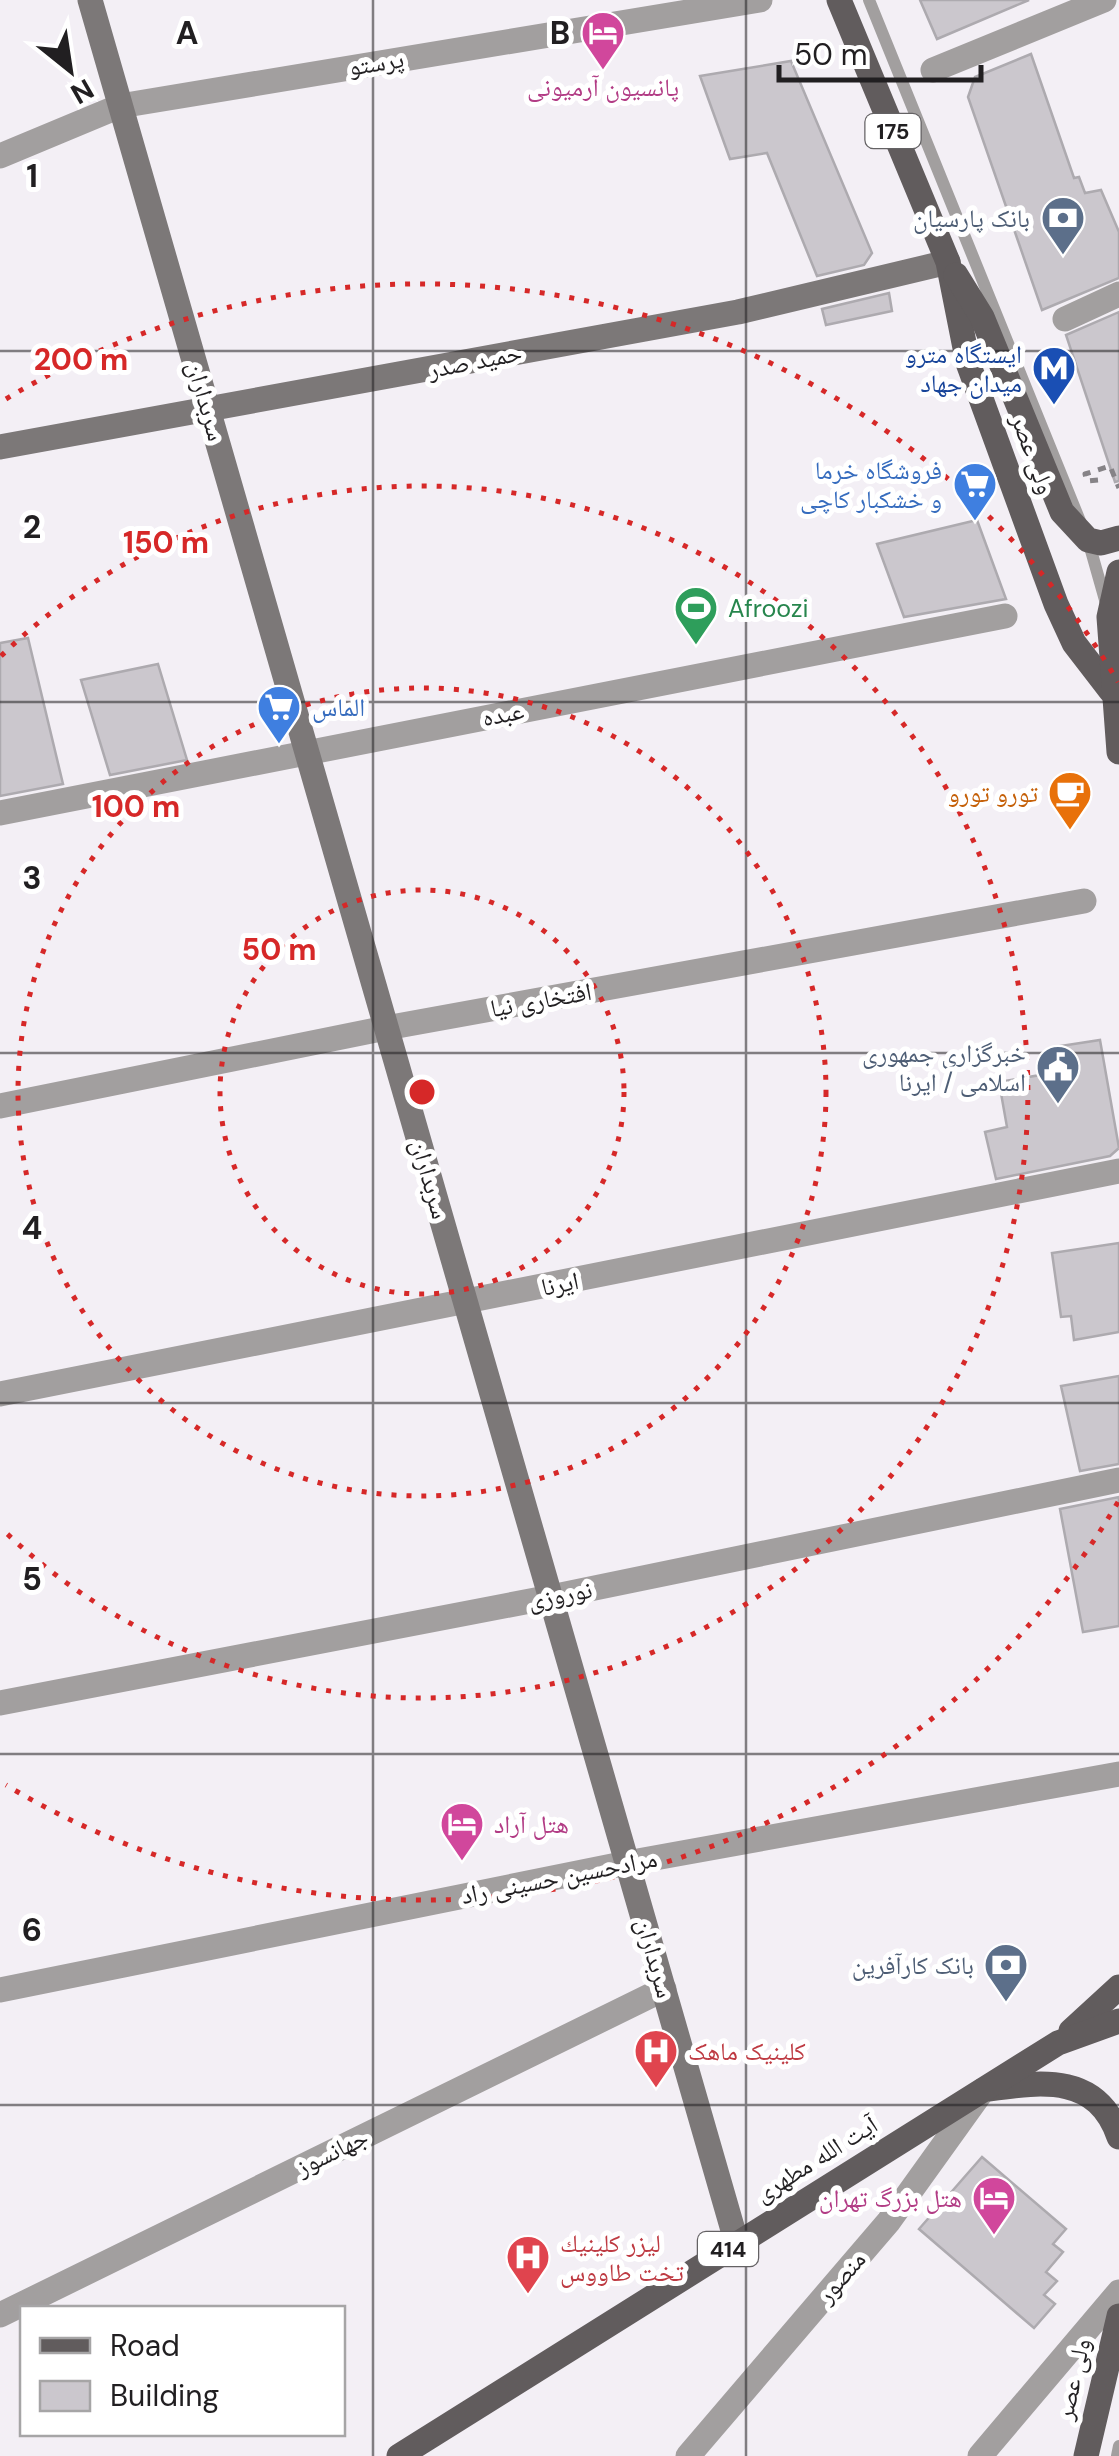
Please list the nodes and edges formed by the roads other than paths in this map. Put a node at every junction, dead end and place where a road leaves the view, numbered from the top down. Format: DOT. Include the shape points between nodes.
graph roads {
  1 [pos="90,0"];
  2 [pos="760,0"];
  3 [pos="839,0"];
  4 [pos="869,0"];
  5 [pos="1104,0"];
  6 [pos="933,70"];
  7 [pos="120,106"];
  8 [pos="0,156"];
  9 [pos="948,262"];
  10 [pos="1119,294"];
  11 [pos="1064,318"];
  12 [pos="208,411"];
  13 [pos="0,446"];
  14 [pos="1119,538"];
  15 [pos="1088,540"];
  16 [pos="1119,572"];
  17 [pos="1006,616"];
  18 [pos="1109,617"];
  19 [pos="1119,652"];
  20 [pos="1111,691"];
  21 [pos="307,752"];
  22 [pos="1119,752"];
  23 [pos="0,813"];
  24 [pos="1084,900"];
  25 [pos="386,1028"];
  26 [pos="0,1106"];
  27 [pos="1119,1171"];
  28 [pos="466,1303"];
  29 [pos="0,1394"];
  30 [pos="1119,1480"];
  31 [pos="551,1598"];
  32 [pos="0,1703"];
  33 [pos="1119,1774"];
  34 [pos="627,1863"];
  35 [pos="1119,1987"];
  36 [pos="664,1989"];
  37 [pos="0,1990"];
  38 [pos="1119,2022"];
  39 [pos="1058,2042"];
  40 [pos="983,2090"];
  41 [pos="1119,2136"];
  42 [pos="737,2244"];
  43 [pos="1119,2292"];
  44 [pos="0,2315"];
  45 [pos="1119,2316"];
  46 [pos="1119,2446"];
  47 [pos="399,2456"];
  48 [pos="688,2456"];
  49 [pos="980,2456"];
  50 [pos="1086,2456"];
  51 [pos="1117,2456"];
  1 -- 7 [label="street, سربداران"];
  2 -- 7 [label="street, پرستو"];
  3 -- 9 [label="main road, ولی عصر / 175"];
  4 -- 15 [label="lane"];
  5 -- 6 [label="street"];
  7 -- 8 [label="street, پرستو"];
  7 -- 12 [label="street, سربداران"];
  9 -- 12 [label="street, حمید صدر" via="738,312"];
  9 -- 15 [label="main road" via="982,317 1052,495"];
  9 -- 20 [label="main road, ولی عصر / 175" via="968,363 1056,604 1074,643"];
  10 -- 11 [label="street"];
  12 -- 13 [label="street, حمید صدر"];
  12 -- 21 [label="street, سربداران"];
  14 -- 15 [label="main road"];
  15 -- 18 [label="lane"];
  16 -- 18 [label="main road"];
  17 -- 21 [label="street, عبده"];
  18 -- 19 [label="lane"];
  18 -- 20 [label="main road"];
  20 -- 22 [label="main road"];
  21 -- 23 [label="street, عبده"];
  21 -- 25 [label="street, سربداران"];
  24 -- 25 [label="street, افتخاری نیا"];
  25 -- 26 [label="street, افتخاری نیا"];
  25 -- 28 [label="street, سربداران"];
  27 -- 28 [label="street, ايرنا"];
  28 -- 29 [label="street, ايرنا"];
  28 -- 31 [label="street, سربداران"];
  30 -- 31 [label="street, نوروزی"];
  31 -- 32 [label="street, نوروزی"];
  31 -- 34 [label="street, سربداران"];
  33 -- 34 [label="street, مرادحسین حسینی راد"];
  34 -- 36 [label="street, سربداران"];
  34 -- 37 [label="street, مرادحسین حسینی راد"];
  35 -- 39 [label="main road"];
  36 -- 42 [label="street, سربداران"];
  36 -- 44 [label="street, جهانسوز"];
  38 -- 39 [label="main road, آیت الله مطهری / 414"];
  39 -- 40 [label="main road, آیت الله مطهری / 414"];
  40 -- 41 [label="main road" via="1068,2083 1102,2105"];
  40 -- 42 [label="main road, آیت الله مطهری / 414"];
  40 -- 48 [label="street, منصور" via="890,2221"];
  42 -- 47 [label="main road, آیت الله مطهری / 414"];
  43 -- 49 [label="street"];
  45 -- 50 [label="main road, ولی عصر"];
  46 -- 51 [label="lane"];
}
